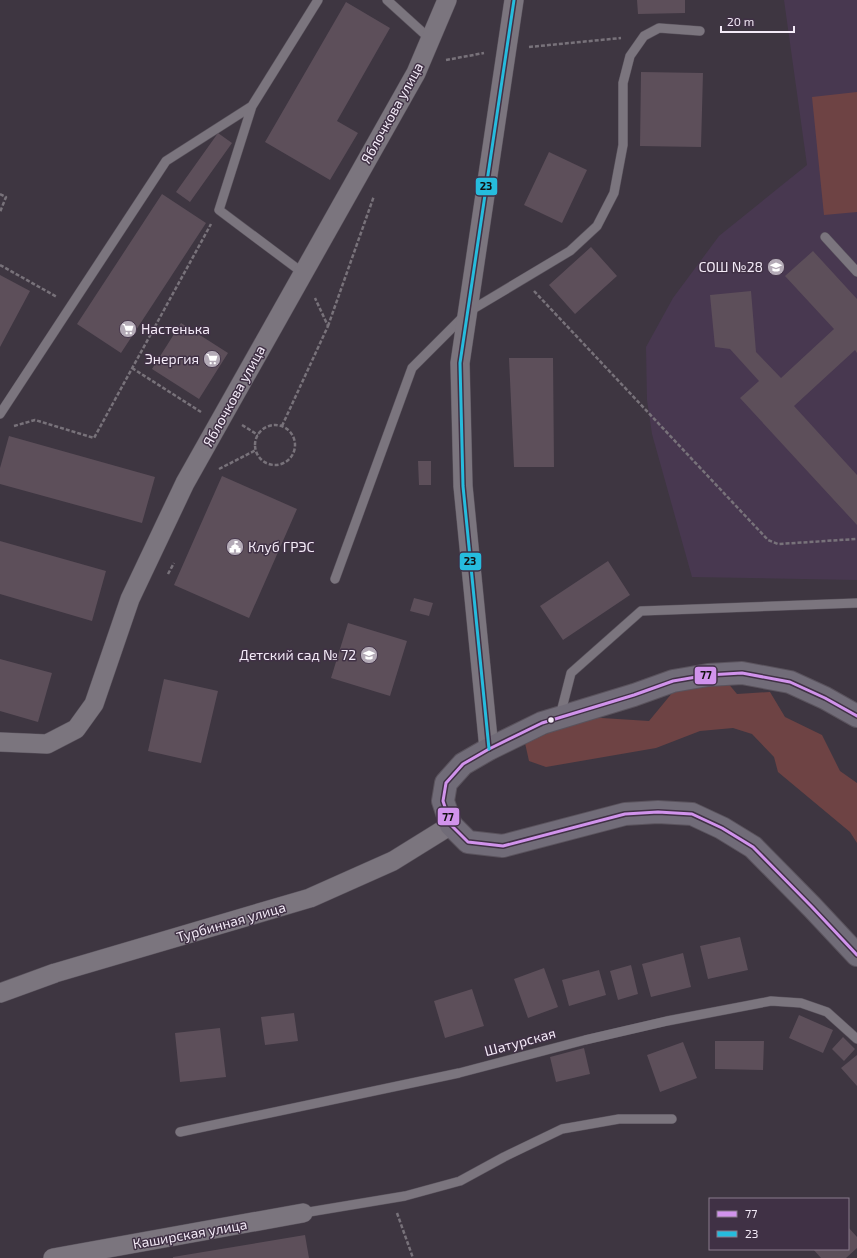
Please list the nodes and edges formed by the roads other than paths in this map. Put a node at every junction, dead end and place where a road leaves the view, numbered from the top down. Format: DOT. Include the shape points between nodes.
graph roads {
  1 [pos="318,0"];
  2 [pos="387,0"];
  3 [pos="447,0"];
  4 [pos="514,0"];
  5 [pos="700,31"];
  6 [pos="430,38"];
  7 [pos="252,106"];
  8 [pos="825,237"];
  9 [pos="857,272"];
  10 [pos="303,273"];
  11 [pos="468,312"];
  12 [pos="0,414"];
  13 [pos="335,579"];
  14 [pos="857,603"];
  15 [pos="857,716"];
  16 [pos="559,719"];
  17 [pos="0,742"];
  18 [pos="489,749"];
  19 [pos="451,825"];
  20 [pos="857,955"];
  21 [pos="0,993"];
  22 [pos="857,1039"];
  23 [pos="672,1119"];
  24 [pos="180,1132"];
  25 [pos="303,1213"];
  26 [pos="53,1258"];
  1 -- 7 [label="lane"];
  2 -- 6 [label="lane"];
  3 -- 6 [label="street, Яблочкова улица"];
  4 -- 11 [label="street"];
  5 -- 11 [label="lane" via="659,28 644,36 630,56 623,83 624,145 614,193 597,226 570,251"];
  6 -- 10 [label="street, Яблочкова улица" via="420,64"];
  7 -- 10 [label="lane" via="219,210"];
  7 -- 12 [label="lane" via="166,161"];
  8 -- 9 [label="lane"];
  10 -- 17 [label="street, Яблочкова улица" via="185,483 130,599 94,704 76,729 47,744"];
  11 -- 13 [label="lane" via="412,368"];
  11 -- 18 [label="street" via="460,363 463,486"];
  14 -- 16 [label="lane" via="641,611 571,673"];
  15 -- 16 [label="main road" via="790,682 742,673 673,681"];
  16 -- 18 [label="main road" via="542,723"];
  18 -- 19 [label="main road" via="463,764 446,783 443,801"];
  19 -- 20 [label="main road" via="468,842 503,846 625,814 692,814 753,847"];
  19 -- 21 [label="street, Турбинная улица" via="393,861 310,898 55,973"];
  22 -- 24 [label="lane, Шатурская" via="827,1012 801,1003 771,1001 667,1021 459,1073"];
  23 -- 25 [label="lane" via="619,1119 562,1129 460,1181 392,1199"];
  25 -- 26 [label="street, Каширская улица"];
}
